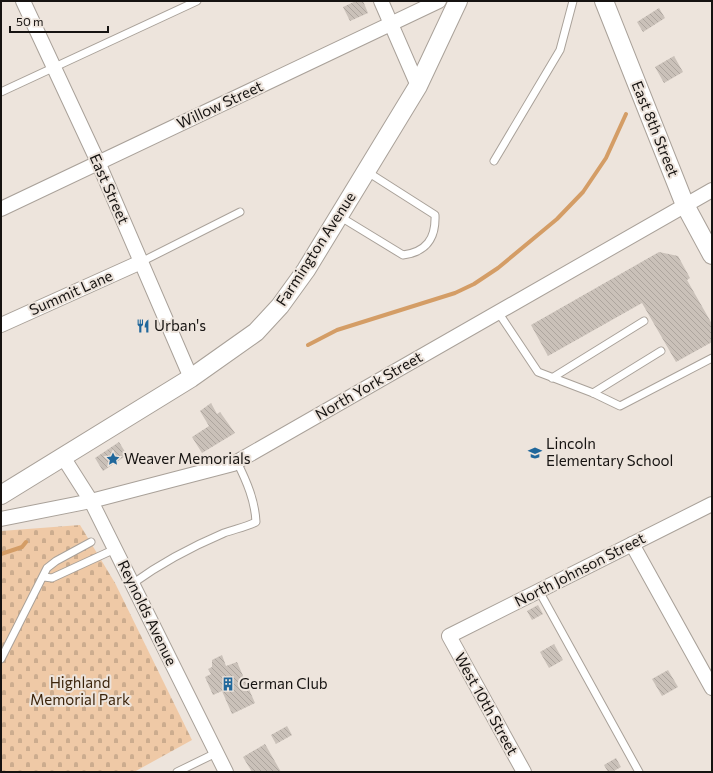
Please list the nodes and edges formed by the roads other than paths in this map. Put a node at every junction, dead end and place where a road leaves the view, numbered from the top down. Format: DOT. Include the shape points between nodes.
graph roads {
  1 [pos="23,1"];
  2 [pos="197,1"];
  3 [pos="381,1"];
  4 [pos="439,1"];
  5 [pos="458,1"];
  6 [pos="573,1"];
  7 [pos="604,1"];
  8 [pos="391,25"];
  9 [pos="54,66"];
  10 [pos="418,86"];
  11 [pos="1,92"];
  12 [pos="494,161"];
  13 [pos="98,162"];
  14 [pos="366,171"];
  15 [pos="712,190"];
  16 [pos="685,205"];
  17 [pos="1,208"];
  18 [pos="240,212"];
  19 [pos="339,216"];
  20 [pos="712,255"];
  21 [pos="141,262"];
  22 [pos="498,312"];
  23 [pos="644,321"];
  24 [pos="1,325"];
  25 [pos="661,351"];
  26 [pos="712,358"];
  27 [pos="191,378"];
  28 [pos="552,378"];
  29 [pos="593,393"];
  30 [pos="63,457"];
  31 [pos="237,462"];
  32 [pos="1,495"];
  33 [pos="89,498"];
  34 [pos="712,504"];
  35 [pos="1,520"];
  36 [pos="91,542"];
  37 [pos="632,544"];
  38 [pos="115,549"];
  39 [pos="44,577"];
  40 [pos="132,584"];
  41 [pos="539,590"];
  42 [pos="448,636"];
  43 [pos="1,659"];
  44 [pos="712,688"];
  45 [pos="216,753"];
  46 [pos="177,772"];
  47 [pos="226,772"];
  48 [pos="524,772"];
  49 [pos="639,772"];
  1 -- 9 [label="street, East Street"];
  2 -- 9 [label="lane"];
  3 -- 8 [label="street"];
  4 -- 8 [label="street, Willow Street"];
  5 -- 10 [label="street, Farmington Avenue"];
  6 -- 12 [label="lane" via="560,50"];
  7 -- 16 [label="street, East 8th Street"];
  8 -- 10 [label="street"];
  8 -- 13 [label="street, Willow Street"];
  9 -- 11 [label="lane"];
  9 -- 13 [label="street, East Street"];
  10 -- 14 [label="street, Farmington Avenue"];
  13 -- 17 [label="street, Willow Street"];
  13 -- 21 [label="street, East Street"];
  14 -- 19 [label="street, Farmington Avenue"];
  14 -- 19 [label="lane" via="435,215 436,228 428,244 416,253 403,255"];
  15 -- 16 [label="street, North York Street"];
  16 -- 20 [label="street, East 8th Street"];
  16 -- 22 [label="street, North York Street"];
  18 -- 21 [label="lane"];
  19 -- 27 [label="street, Farmington Avenue" via="306,270 280,306 256,332"];
  21 -- 24 [label="street, Summit Lane"];
  21 -- 27 [label="street, East Street"];
  22 -- 28 [label="lane" via="538,372"];
  22 -- 31 [label="street, North York Street"];
  23 -- 28 [label="lane"];
  25 -- 29 [label="lane"];
  26 -- 29 [label="lane" via="620,406"];
  27 -- 30 [label="street, Farmington Avenue"];
  28 -- 29 [label="lane"];
  30 -- 32 [label="street, Farmington Avenue"];
  30 -- 33 [label="street, Reynolds Avenue"];
  31 -- 33 [label="street, North York Street"];
  31 -- 40 [label="lane" via="255,507 256,522 187,550"];
  33 -- 35 [label="street, North York Street"];
  33 -- 38 [label="street, Reynolds Avenue"];
  34 -- 37 [label="street, North Johnson Street"];
  36 -- 39 [label="lane" via="56,561 47,568"];
  37 -- 41 [label="street, North Johnson Street"];
  37 -- 44 [label="street"];
  38 -- 39 [label="lane" via="52,578"];
  38 -- 40 [label="street, Reynolds Avenue"];
  39 -- 43 [label="lane"];
  40 -- 45 [label="street, Reynolds Avenue"];
  41 -- 42 [label="street, North Johnson Street"];
  41 -- 49 [label="lane"];
  42 -- 48 [label="street, West 10th Street"];
  45 -- 46 [label="lane"];
  45 -- 47 [label="street, Reynolds Avenue"];
}
